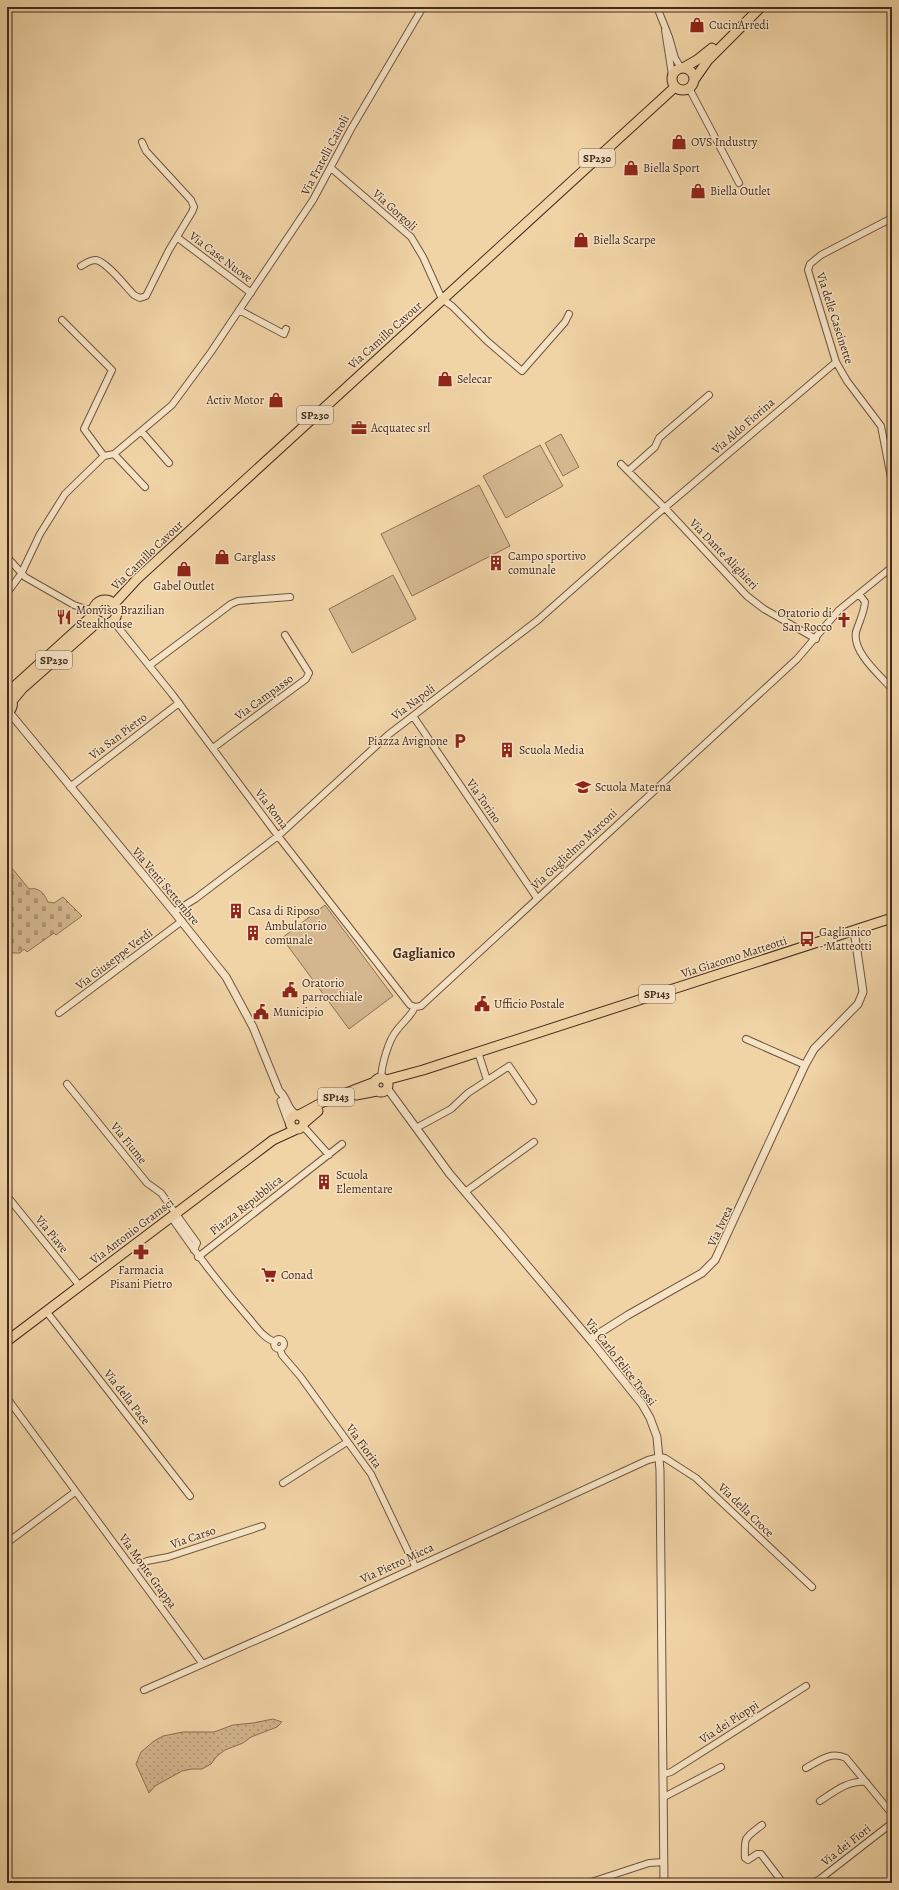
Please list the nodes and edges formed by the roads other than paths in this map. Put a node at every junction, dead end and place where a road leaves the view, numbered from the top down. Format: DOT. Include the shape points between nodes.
graph roads {
  1 [pos="423,7"];
  2 [pos="657,7"];
  3 [pos="761,7"];
  4 [pos="742,25"];
  5 [pos="664,28"];
  6 [pos="682,68"];
  7 [pos="672,75"];
  8 [pos="692,84"];
  9 [pos="675,87"];
  10 [pos="142,142"];
  11 [pos="331,168"];
  12 [pos="739,183"];
  13 [pos="892,218"];
  14 [pos="178,238"];
  15 [pos="81,266"];
  16 [pos="250,293"];
  17 [pos="442,300"];
  18 [pos="239,310"];
  19 [pos="569,314"];
  20 [pos="62,320"];
  21 [pos="286,329"];
  22 [pos="836,362"];
  23 [pos="709,395"];
  24 [pos="142,432"];
  25 [pos="114,454"];
  26 [pos="104,456"];
  27 [pos="169,463"];
  28 [pos="621,464"];
  29 [pos="628,471"];
  30 [pos="892,483"];
  31 [pos="145,487"];
  32 [pos="665,508"];
  33 [pos="7,557"];
  34 [pos="892,567"];
  35 [pos="21,574"];
  36 [pos="7,593"];
  37 [pos="859,594"];
  38 [pos="290,597"];
  39 [pos="114,604"];
  40 [pos="96,615"];
  41 [pos="113,621"];
  42 [pos="285,636"];
  43 [pos="816,638"];
  44 [pos="150,665"];
  45 [pos="892,689"];
  46 [pos="9,696"];
  47 [pos="180,703"];
  48 [pos="8,713"];
  49 [pos="413,716"];
  50 [pos="212,748"];
  51 [pos="70,787"];
  52 [pos="278,836"];
  53 [pos="537,898"];
  54 [pos="174,912"];
  55 [pos="892,918"];
  56 [pos="182,921"];
  57 [pos="854,930"];
  58 [pos="415,1007"];
  59 [pos="59,1014"];
  60 [pos="746,1039"];
  61 [pos="478,1052"];
  62 [pos="804,1065"];
  63 [pos="487,1080"];
  64 [pos="68,1084"];
  65 [pos="382,1084"];
  66 [pos="533,1101"];
  67 [pos="294,1118"];
  68 [pos="301,1126"];
  69 [pos="416,1128"];
  70 [pos="272,1140"];
  71 [pos="534,1142"];
  72 [pos="342,1144"];
  73 [pos="329,1155"];
  74 [pos="465,1192"];
  75 [pos="7,1196"];
  76 [pos="174,1215"];
  77 [pos="198,1257"];
  78 [pos="79,1285"];
  79 [pos="46,1311"];
  80 [pos="590,1339"];
  81 [pos="7,1341"];
  82 [pos="7,1398"];
  83 [pos="347,1442"];
  84 [pos="660,1457"];
  85 [pos="283,1483"];
  86 [pos="76,1492"];
  87 [pos="190,1496"];
  88 [pos="262,1526"];
  89 [pos="8,1542"];
  90 [pos="415,1566"];
  91 [pos="132,1568"];
  92 [pos="812,1586"];
  93 [pos="202,1663"];
  94 [pos="806,1686"];
  95 [pos="144,1690"];
  96 [pos="721,1767"];
  97 [pos="806,1768"];
  98 [pos="664,1774"];
  99 [pos="866,1782"];
  100 [pos="664,1798"];
  101 [pos="820,1801"];
  102 [pos="892,1814"];
  103 [pos="892,1823"];
  104 [pos="762,1825"];
  105 [pos="664,1862"];
  106 [pos="588,1883"];
  107 [pos="664,1883"];
  108 [pos="783,1883"];
  109 [pos="812,1883"];
  1 -- 11 [label="street, Via Fratelli Cairoli"];
  2 -- 5 [label="street"];
  3 -- 4 [label="main road"];
  4 -- 6 [label="main road" via="697,60"];
  4 -- 8 [label="main road" via="708,60"];
  5 -- 6 [label="street" via="675,58"];
  5 -- 7 [label="street"];
  6 -- 7 [label="main road" via="675,70"];
  6 -- 8 [label="main road" via="690,70"];
  7 -- 9 [label="main road"];
  8 -- 9 [label="main road" via="682,90"];
  8 -- 12 [label="street"];
  9 -- 17 [label="main road, Via Camillo Cavour / SP230"];
  10 -- 14 [label="street, Via Case Nuove" via="146,151 191,200 194,207"];
  11 -- 16 [label="street, Via Fratelli Cairoli" via="313,200"];
  11 -- 17 [label="street, Via Gorgoli" via="411,237"];
  13 -- 22 [label="street, Via delle Cascinette" via="821,255 810,264 808,270"];
  14 -- 15 [label="street, Via Case Nuove" via="169,250 146,296 140,298 105,264 97,260"];
  14 -- 16 [label="street, Via Case Nuove"];
  16 -- 18 [label="street, Via Fratelli Cairoli"];
  17 -- 19 [label="street" via="452,306 522,371 566,322"];
  17 -- 39 [label="main road, Via Camillo Cavour / SP230" via="142,574"];
  18 -- 21 [label="street" via="284,334"];
  18 -- 24 [label="street, Via Fratelli Cairoli" via="172,405"];
  20 -- 26 [label="street" via="112,370 84,429"];
  22 -- 30 [label="street, Via delle Cascinette" via="881,426"];
  22 -- 32 [label="street, Via Aldo Fiorina"];
  23 -- 29 [label="street" via="659,438 655,447"];
  24 -- 25 [label="street, Via Fratelli Cairoli"];
  24 -- 27 [label="street"];
  25 -- 26 [label="street, Via Fratelli Cairoli"];
  25 -- 31 [label="street"];
  26 -- 35 [label="street" via="57,504"];
  28 -- 29 [label="street, Via Dante Alighieri"];
  29 -- 32 [label="street, Via Dante Alighieri"];
  32 -- 43 [label="street, Via Dante Alighieri" via="748,596 764,609"];
  32 -- 49 [label="street, Via Napoli" via="538,620"];
  33 -- 35 [label="street"];
  34 -- 37 [label="street, Via Guglielmo Marconi"];
  35 -- 36 [label="street"];
  35 -- 40 [label="street"];
  37 -- 43 [label="street, Via Guglielmo Marconi" via="839,610"];
  37 -- 45 [label="street" via="865,602 856,642 866,661"];
  38 -- 44 [label="street" via="238,601 231,604"];
  39 -- 40 [label="main road, Via Camillo Cavour / SP230" via="108,600 100,601"];
  39 -- 41 [label="main road, Via Camillo Cavour" via="117,614"];
  40 -- 41 [label="main road" via="106,623"];
  40 -- 46 [label="main road, Via Camillo Cavour / SP230" via="22,689"];
  41 -- 44 [label="street, Via Roma"];
  42 -- 50 [label="street, Via Campasso" via="309,673 306,679"];
  43 -- 53 [label="street, Via Guglielmo Marconi" via="705,745"];
  44 -- 47 [label="street, Via Roma"];
  46 -- 48 [label="main road, Via Camillo Cavour / SP230" via="12,707"];
  47 -- 50 [label="street, Via Roma"];
  47 -- 51 [label="street, Via San Pietro"];
  48 -- 51 [label="street, Via Venti Settembre"];
  49 -- 52 [label="street, Via Napoli" via="388,735"];
  49 -- 53 [label="street, Via Torino"];
  50 -- 52 [label="street, Via Roma"];
  51 -- 54 [label="street, Via Venti Settembre"];
  52 -- 54 [label="street, Via Napoli"];
  52 -- 58 [label="street, Via Roma" via="407,1002"];
  53 -- 58 [label="street, Via Guglielmo Marconi" via="422,1006"];
  54 -- 56 [label="street, Via Venti Settembre"];
  55 -- 57 [label="main road, Via Giacomo Matteotti / SP143"];
  56 -- 59 [label="street, Via Giuseppe Verdi"];
  56 -- 67 [label="street, Via Venti Settembre" via="230,984 253,1027 280,1091 278,1096 288,1120"];
  57 -- 61 [label="main road, Via Giacomo Matteotti / SP143"];
  57 -- 62 [label="street, Via Ivrea" via="863,992 858,1004 814,1049"];
  58 -- 65 [label="street, Via Guglielmo Marconi" via="396,1031 382,1063"];
  60 -- 62 [label="street"];
  61 -- 63 [label="street"];
  61 -- 65 [label="main road, Via Giacomo Matteotti / SP143"];
  62 -- 80 [label="street, Via Ivrea" via="715,1260 702,1273"];
  63 -- 66 [label="street" via="509,1066"];
  63 -- 69 [label="street" via="451,1109"];
  64 -- 76 [label="street, Via Fiume" via="147,1183 161,1193"];
  65 -- 67 [label="main road, Via Antonio Gramsci / SP143" via="323,1102"];
  65 -- 68 [label="main road, Via Antonio Gramsci / SP143" via="326,1107"];
  65 -- 69 [label="street, Via Carlo Felice Trossi"];
  67 -- 68 [label="main road" via="302,1118"];
  67 -- 68 [label="main road" via="293,1128"];
  67 -- 70 [label="main road, Via Antonio Gramsci / SP143"];
  68 -- 70 [label="main road, Via Antonio Gramsci / SP143"];
  68 -- 73 [label="street"];
  69 -- 74 [label="street, Via Carlo Felice Trossi"];
  70 -- 76 [label="main road, Via Antonio Gramsci"];
  71 -- 74 [label="street"];
  72 -- 73 [label="street, Piazza Repubblica"];
  73 -- 77 [label="street, Piazza Repubblica"];
  74 -- 80 [label="street, Via Carlo Felice Trossi"];
  75 -- 78 [label="street, Via Piave"];
  76 -- 77 [label="street"];
  76 -- 78 [label="main road, Via Antonio Gramsci"];
  77 -- 83 [label="street, Via Fiorita" via="269,1340 283,1341 284,1345 280,1349 282,1355"];
  78 -- 79 [label="main road, Via Antonio Gramsci"];
  79 -- 81 [label="main road, Via Antonio Gramsci"];
  79 -- 87 [label="street, Via della Pace"];
  80 -- 84 [label="street, Via Carlo Felice Trossi" via="642,1404 657,1437"];
  82 -- 86 [label="street, Via Monte Grappa"];
  83 -- 85 [label="street"];
  83 -- 90 [label="street, Via Fiorita" via="371,1474"];
  84 -- 90 [label="street, Via Pietro Micca" via="648,1460"];
  84 -- 92 [label="street, Via della Croce" via="673,1462 696,1478"];
  84 -- 98 [label="street, Via Carlo Felice Trossi"];
  86 -- 89 [label="street"];
  86 -- 91 [label="street, Via Monte Grappa"];
  88 -- 91 [label="street, Via Carso" via="168,1557 147,1561"];
  90 -- 93 [label="street, Via Pietro Micca" via="282,1629"];
  91 -- 93 [label="street, Via Monte Grappa"];
  93 -- 95 [label="street, Via Pietro Micca"];
  94 -- 98 [label="street, Via dei Pioppi"];
  96 -- 100 [label="street"];
  97 -- 99 [label="street" via="830,1755 838,1754 846,1758"];
  98 -- 100 [label="street, Via Carlo Felice Trossi"];
  99 -- 101 [label="street" via="856,1781 847,1784"];
  99 -- 102 [label="street"];
  100 -- 105 [label="street, Via Carlo Felice Trossi"];
  103 -- 109 [label="street, Via dei Fiori"];
  104 -- 108 [label="street" via="746,1837 745,1858 748,1860 761,1854"];
  105 -- 106 [label="street" via="649,1863"];
  105 -- 107 [label="street, Via Carlo Felice Trossi"];
}
